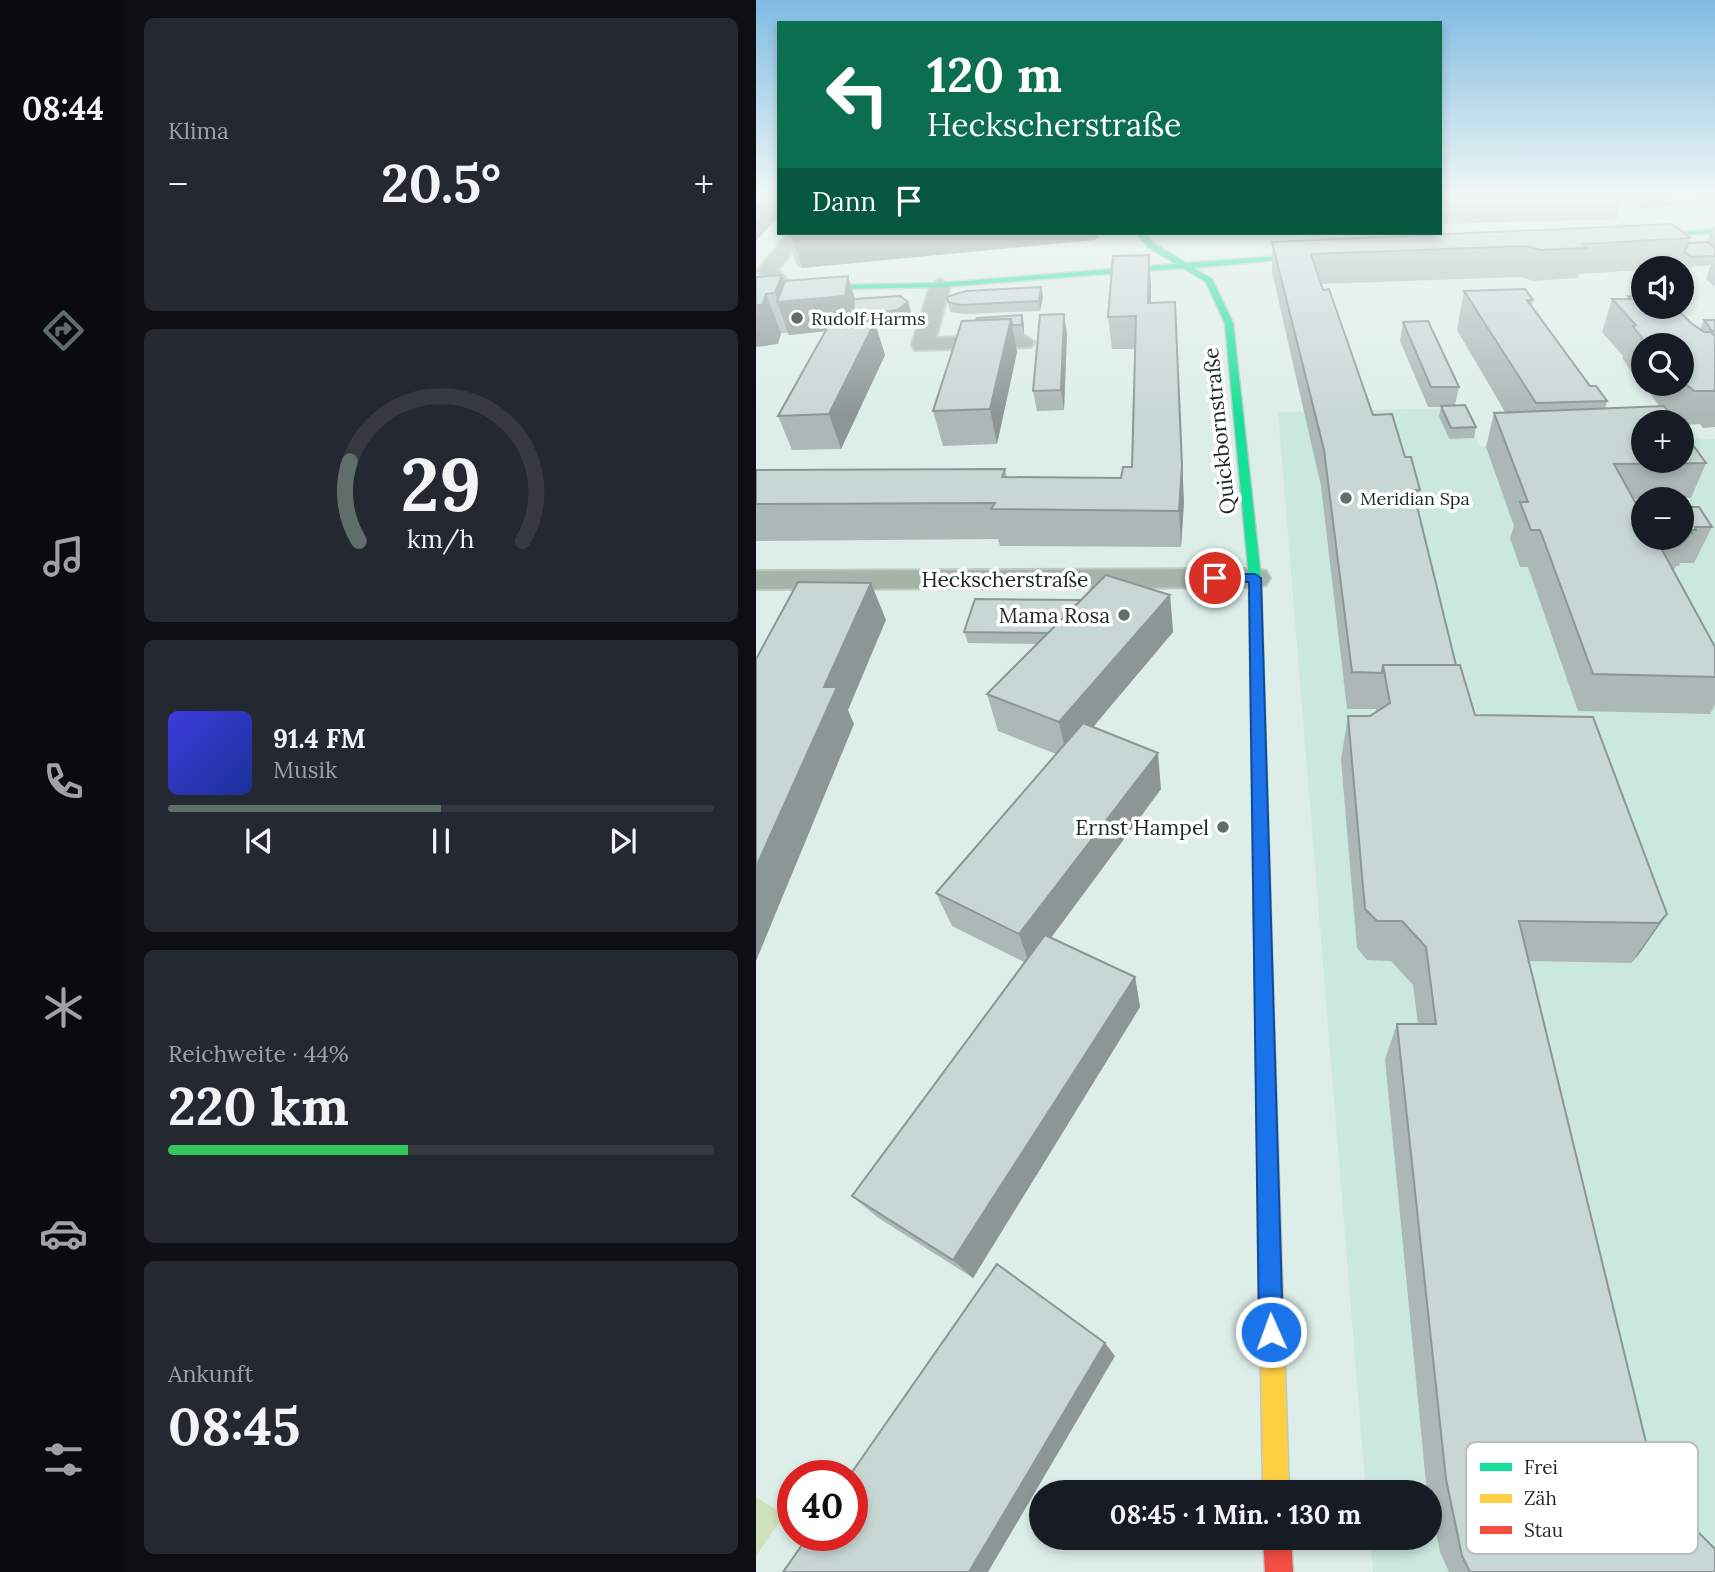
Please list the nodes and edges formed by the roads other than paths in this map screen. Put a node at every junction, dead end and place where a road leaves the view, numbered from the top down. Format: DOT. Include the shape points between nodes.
graph roads {
  1 [pos="769,268"];
  2 [pos="972,268"];
  3 [pos="1082,268"];
  4 [pos="1198,268"];
  5 [pos="940,285"];
  6 [pos="795,292"];
  7 [pos="767,295"];
  8 [pos="1023,342"];
  9 [pos="1255,578"];
  10 [pos="756,580"];
  11 [pos="1276,1480"];
  12 [pos="1278,1550"];
  13 [pos="1279,1572"];
  1 -- 6 [label="street"];
  2 -- 5 [label="street" via="834,288"];
  3 -- 5 [label="street"];
  4 -- 9 [label="street, Quickbornstraße" via="1229,323"];
  5 -- 8 [label="street" via="923,345"];
  6 -- 7 [label="street"];
  9 -- 10 [label="street, Heckscherstraße"];
  9 -- 11 [label="street, Quickbornstraße"];
  12 -- 13 [label="street"];
}
